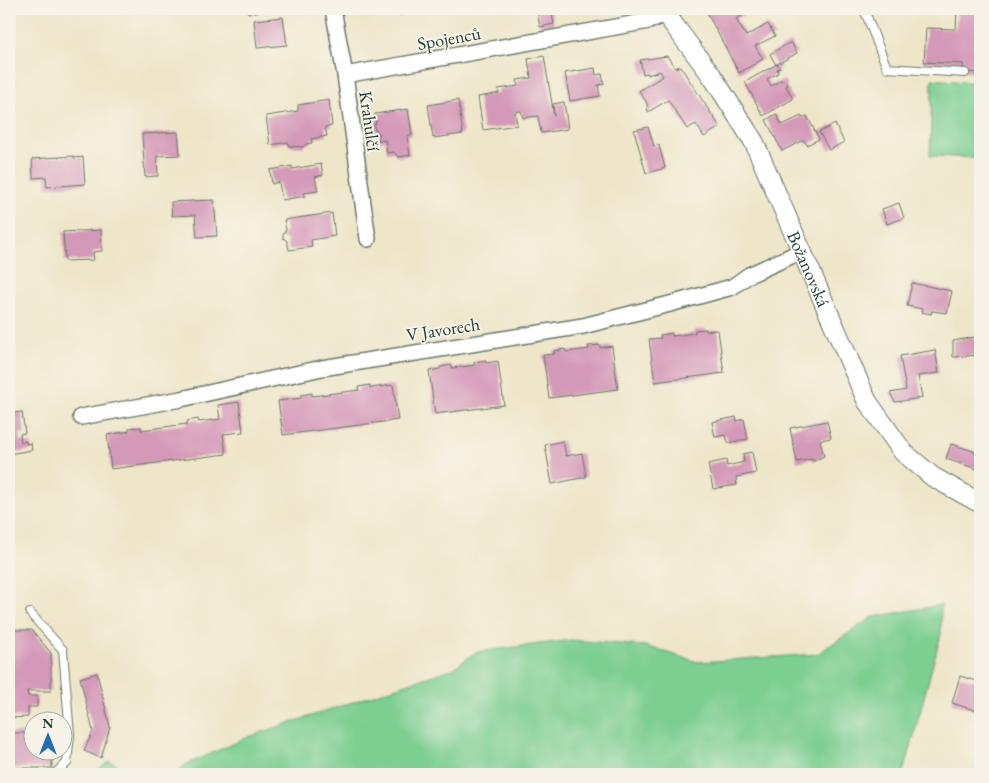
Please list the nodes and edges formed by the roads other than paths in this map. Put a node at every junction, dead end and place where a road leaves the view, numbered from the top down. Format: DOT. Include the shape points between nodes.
graph roads {
  1 [pos="333,9"];
  2 [pos="864,9"];
  3 [pos="668,10"];
  4 [pos="965,73"];
  5 [pos="345,75"];
  6 [pos="368,239"];
  7 [pos="802,251"];
  8 [pos="81,416"];
  9 [pos="980,503"];
  10 [pos="30,613"];
  11 [pos="54,774"];
  1 -- 5 [label="street, Krahulčí"];
  2 -- 4 [label="lane" via="887,68"];
  3 -- 5 [label="street, Spojenců" via="649,21"];
  3 -- 7 [label="street, Božanovská" via="754,142"];
  5 -- 6 [label="street, Krahulčí"];
  7 -- 8 [label="street, V Javorech" via="749,275 732,287 583,326 322,368 181,399"];
  7 -- 9 [label="street, Božanovská" via="867,401 903,452 933,477"];
  10 -- 11 [label="lane" via="63,650 70,735 67,763"];
}
